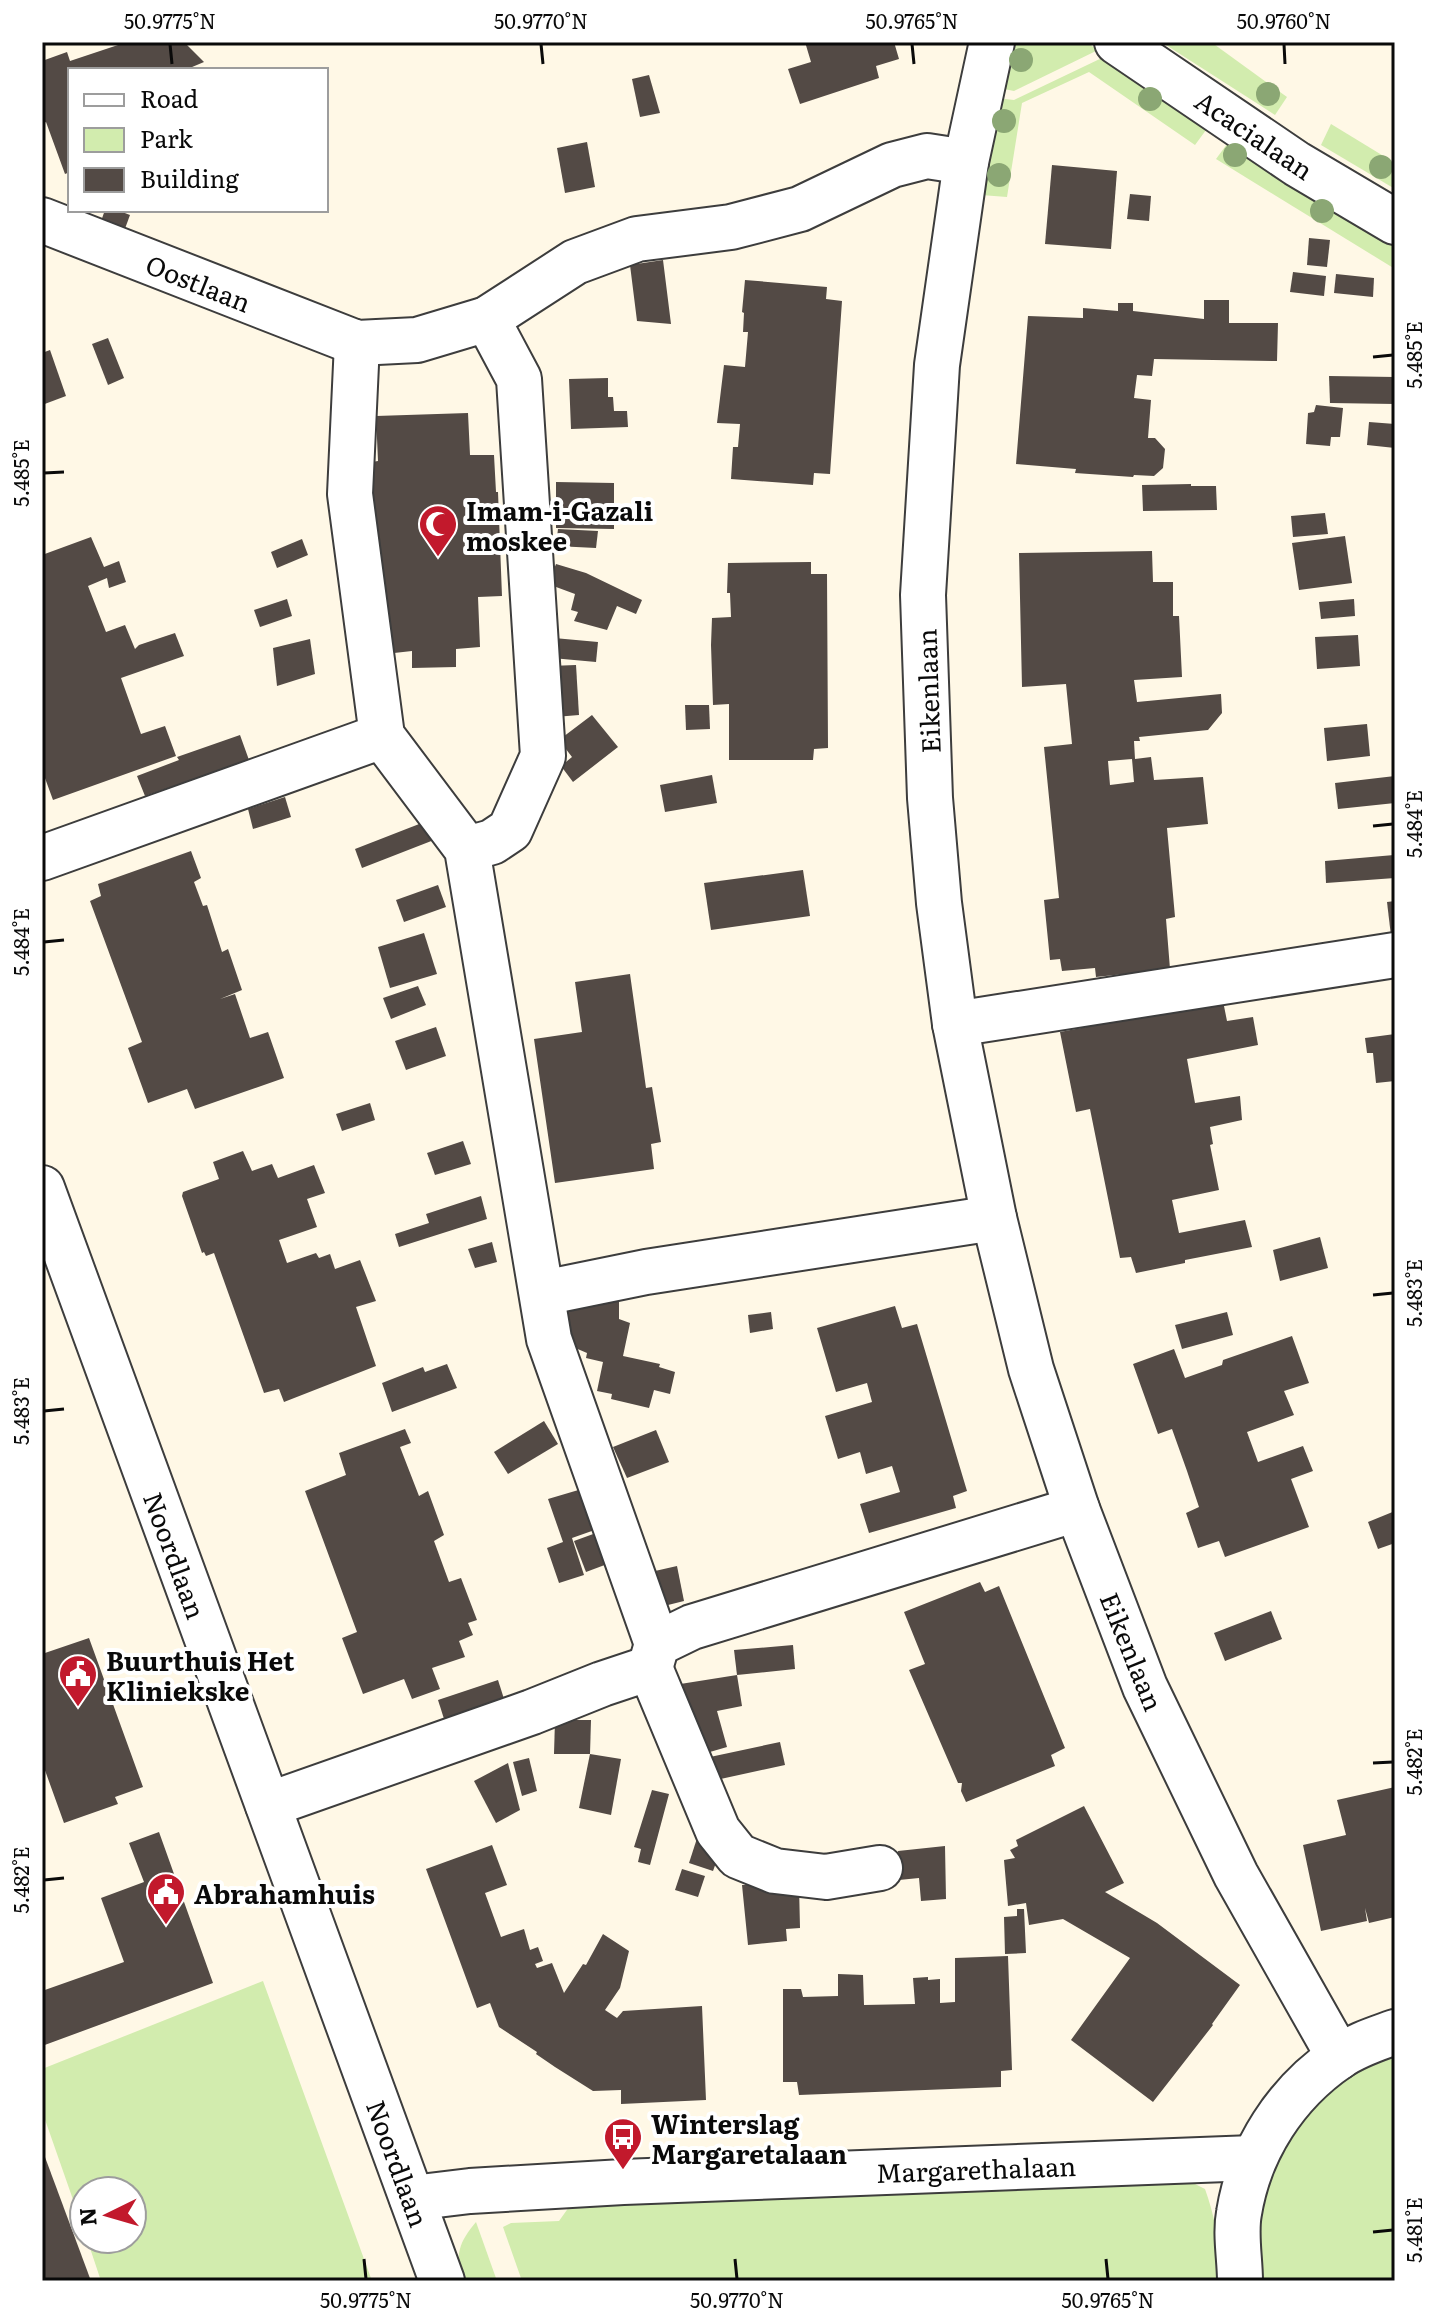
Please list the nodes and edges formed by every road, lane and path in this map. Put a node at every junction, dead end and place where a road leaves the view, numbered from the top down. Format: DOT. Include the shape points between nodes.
graph roads {
  1 [pos="992,42"];
  2 [pos="1117,42"];
  3 [pos="966,162"];
  4 [pos="42,220"];
  5 [pos="1395,222"];
  6 [pos="487,319"];
  7 [pos="357,343"];
  8 [pos="382,736"];
  9 [pos="467,849"];
  10 [pos="42,858"];
  11 [pos="1395,955"];
  12 [pos="955,1024"];
  13 [pos="42,1188"];
  14 [pos="994,1218"];
  15 [pos="543,1293"];
  16 [pos="1077,1509"];
  17 [pos="653,1656"];
  18 [pos="268,1805"];
  19 [pos="880,1868"];
  20 [pos="1395,2032"];
  21 [pos="1339,2057"];
  22 [pos="1253,2158"];
  23 [pos="412,2198"];
  24 [pos="442,2281"];
  25 [pos="1240,2281"];
  1 -- 3 [label="street, Eikenlaan"];
  2 -- 5 [label="street, Acacialaan" via="1297,164"];
  3 -- 6 [label="street" via="927,156 892,165 800,209 731,227 637,239 575,262"];
  3 -- 12 [label="street, Eikenlaan" via="937,365 923,595 930,798"];
  4 -- 7 [label="street, Oostlaan"];
  6 -- 7 [label="street" via="417,340"];
  6 -- 9 [label="street" via="519,379 543,756 510,830"];
  7 -- 8 [label="street" via="350,494"];
  8 -- 9 [label="street"];
  8 -- 10 [label="street"];
  9 -- 15 [label="street"];
  11 -- 12 [label="street"];
  12 -- 14 [label="street, Eikenlaan"];
  13 -- 18 [label="street, Noordlaan"];
  14 -- 15 [label="street"];
  14 -- 16 [label="street, Eikenlaan" via="1031,1369"];
  15 -- 17 [label="street" via="549,1339"];
  16 -- 17 [label="street" via="692,1627"];
  16 -- 21 [label="street, Eikenlaan" via="1145,1687 1236,1875"];
  17 -- 18 [label="street" via="532,1712"];
  17 -- 19 [label="street" via="718,1831 738,1856 775,1871 826,1877"];
  18 -- 23 [label="street, Noordlaan"];
  20 -- 21 [label="street"];
  21 -- 22 [label="street" via="1289,2100"];
  22 -- 23 [label="street, Margarethalaan" via="623,2182"];
  22 -- 25 [label="street" via="1238,2215"];
  23 -- 24 [label="street, Noordlaan"];
}
